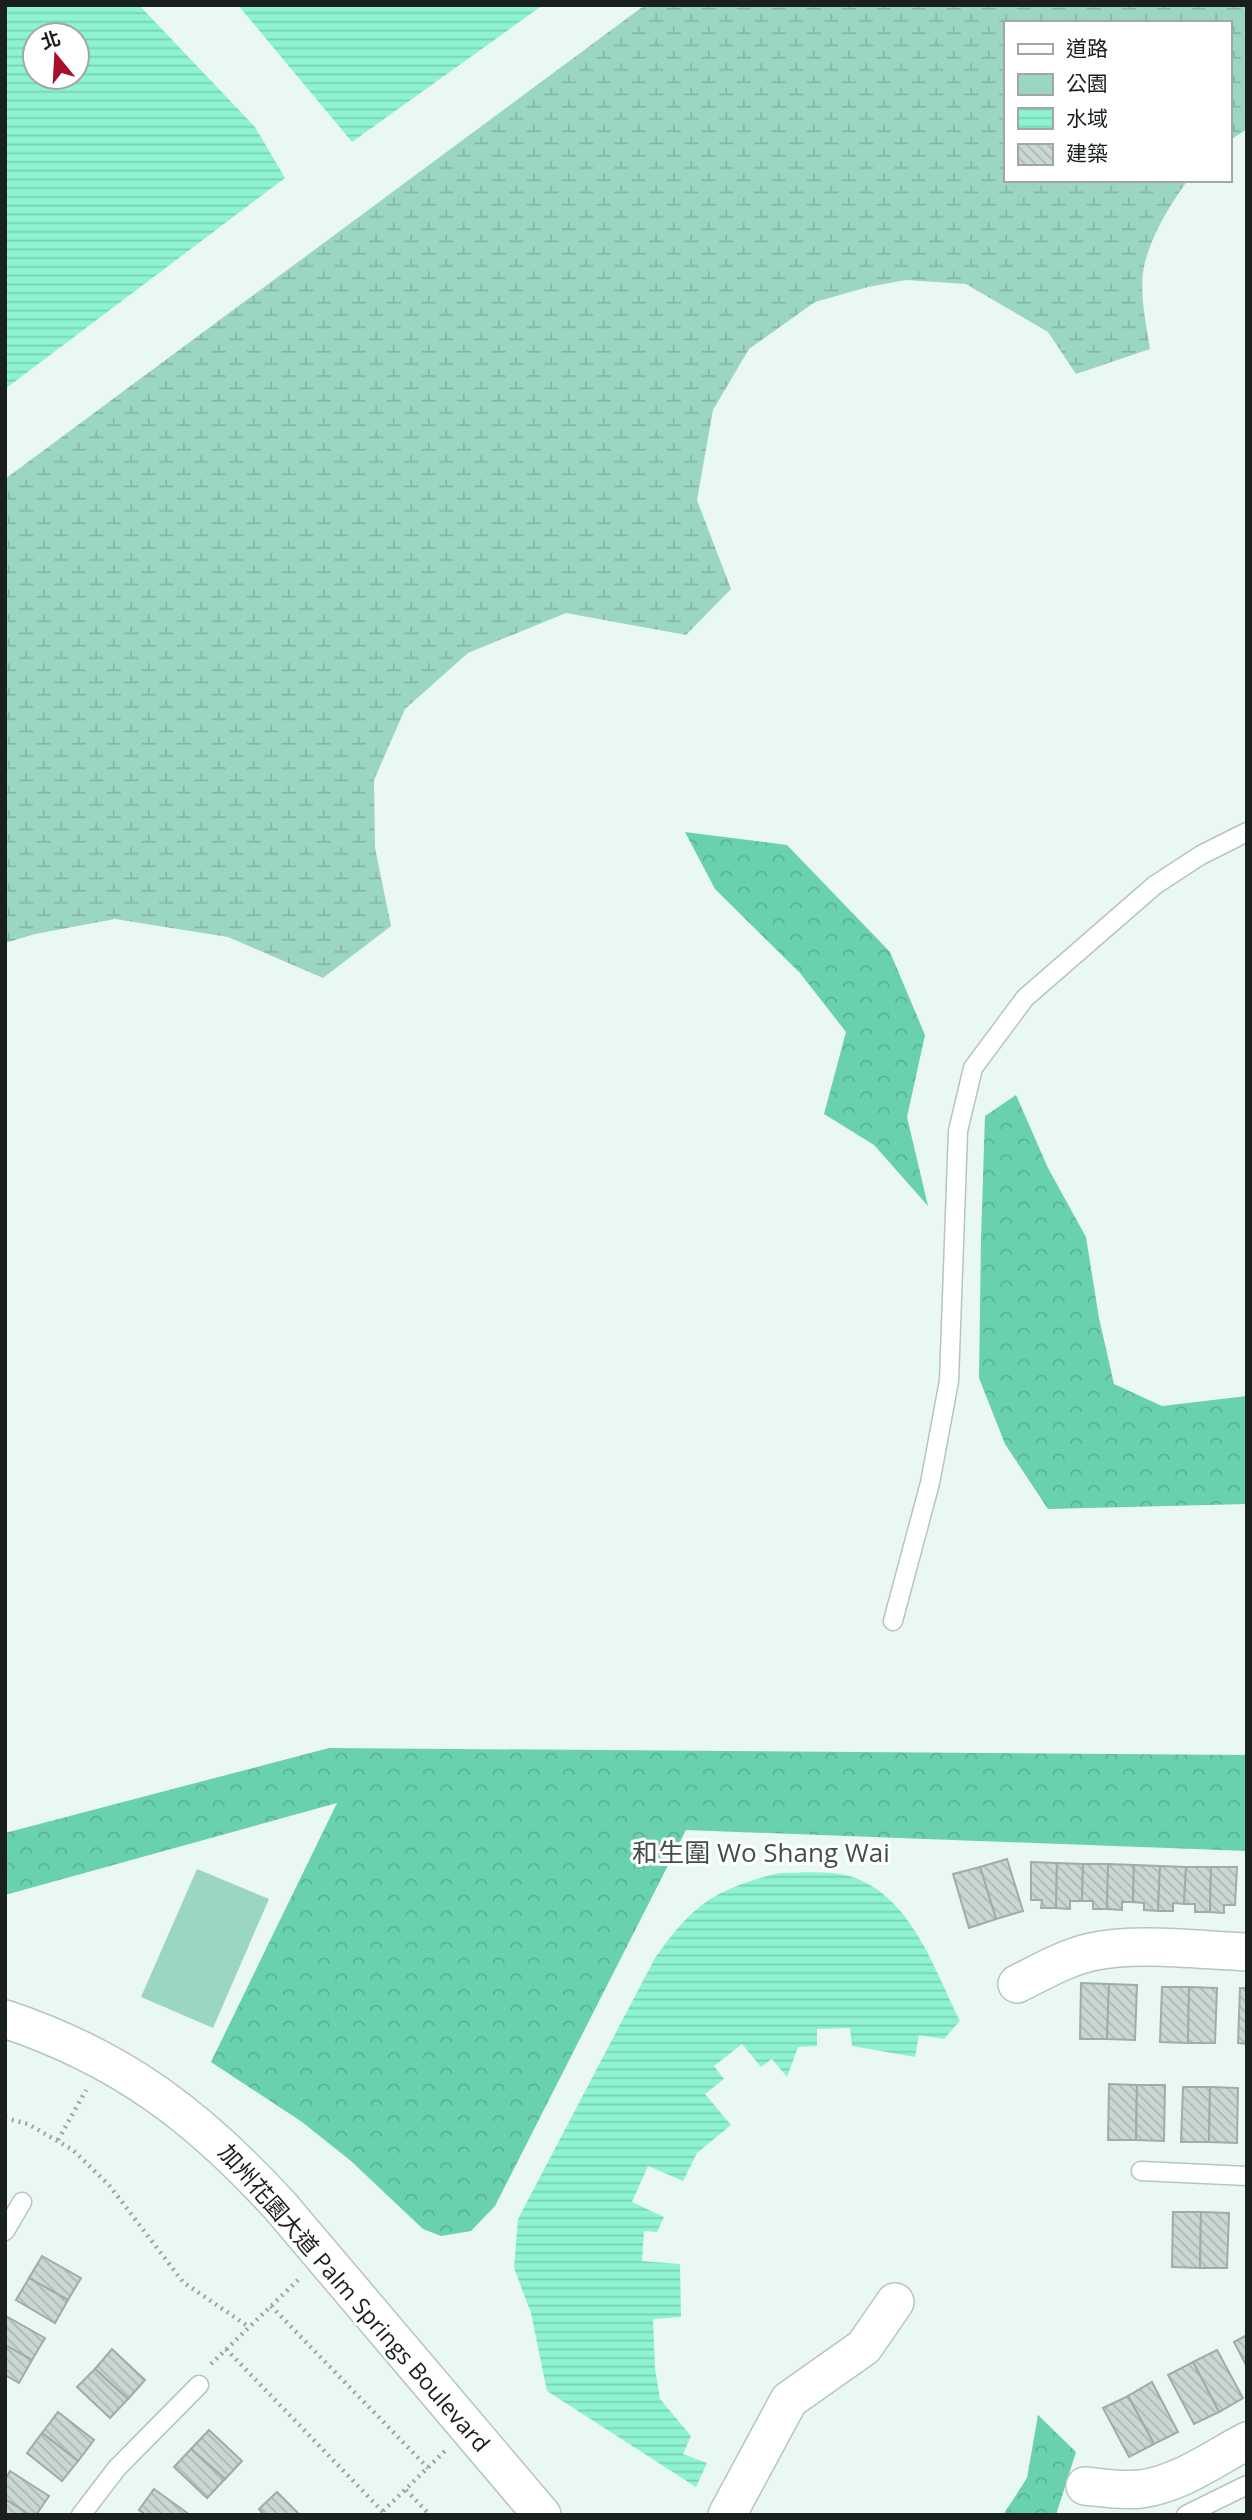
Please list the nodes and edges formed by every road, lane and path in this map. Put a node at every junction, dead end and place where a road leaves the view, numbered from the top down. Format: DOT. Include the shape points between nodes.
graph roads {
  1 [pos="1247,832"];
  2 [pos="893,1621"];
  3 [pos="1247,1952"];
  4 [pos="1017,1984"];
  5 [pos="5,2019"];
  6 [pos="91,2080"];
  7 [pos="5,2118"];
  8 [pos="58,2140"];
  9 [pos="1141,2171"];
  10 [pos="1247,2176"];
  11 [pos="22,2202"];
  12 [pos="5,2231"];
  13 [pos="307,2272"];
  14 [pos="895,2302"];
  15 [pos="271,2306"];
  16 [pos="248,2327"];
  17 [pos="226,2349"];
  18 [pos="210,2365"];
  19 [pos="199,2385"];
  20 [pos="453,2444"];
  21 [pos="1241,2457"];
  22 [pos="428,2468"];
  23 [pos="1247,2485"];
  24 [pos="1085,2486"];
  25 [pos="405,2490"];
  26 [pos="384,2513"];
  27 [pos="81,2515"];
  28 [pos="430,2515"];
  29 [pos="542,2515"];
  30 [pos="727,2515"];
  31 [pos="1186,2515"];
  1 -- 2 [label="lane" via="1155,885 1025,998 973,1068 958,1131 949,1381 930,1483"];
  3 -- 4 [label="street" via="1090,1952"];
  5 -- 29 [label="street, 加州花園大道 Palm Springs Boulevard" via="79,2048 125,2073 209,2133 281,2207"];
  6 -- 8 [label="path"];
  7 -- 8 [label="path"];
  8 -- 16 [label="path" via="109,2185 183,2282"];
  9 -- 10 [label="lane"];
  11 -- 12 [label="lane"];
  13 -- 15 [label="path"];
  14 -- 30 [label="street" via="864,2347 789,2400"];
  15 -- 16 [label="path"];
  15 -- 22 [label="path"];
  16 -- 17 [label="path"];
  17 -- 18 [label="path"];
  17 -- 26 [label="path"];
  19 -- 27 [label="lane" via="117,2468"];
  20 -- 22 [label="path"];
  21 -- 24 [label="street" via="1160,2485 1124,2490"];
  22 -- 25 [label="path"];
  23 -- 31 [label="lane"];
  25 -- 26 [label="path"];
  25 -- 28 [label="path"];
}
